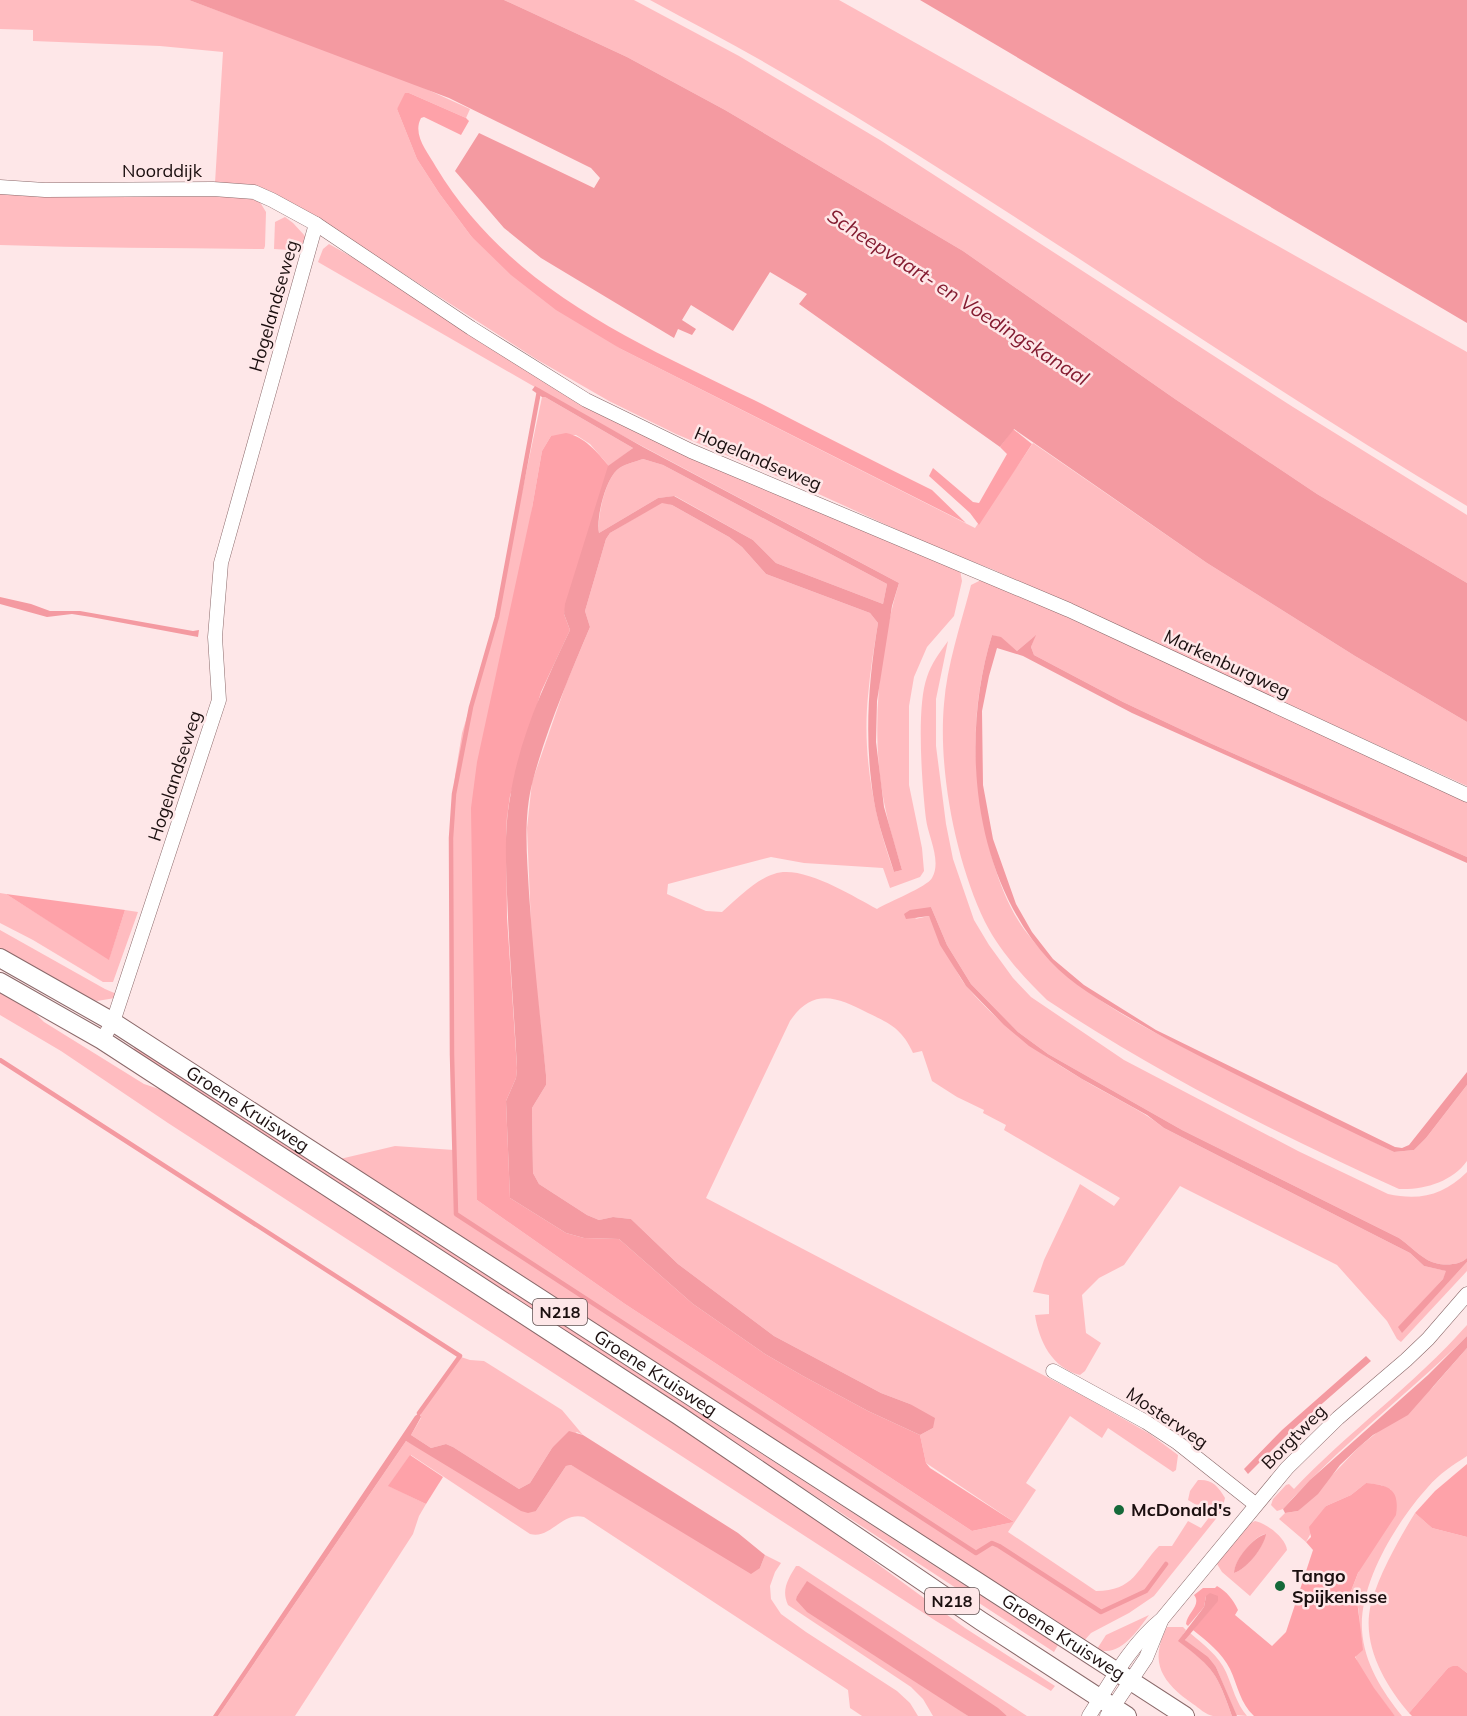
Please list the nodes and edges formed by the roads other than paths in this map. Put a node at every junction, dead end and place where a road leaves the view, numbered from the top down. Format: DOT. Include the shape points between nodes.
graph roads {
  1 [pos="0,187"];
  2 [pos="316,224"];
  3 [pos="971,567"];
  4 [pos="1467,795"];
  5 [pos="0,958"];
  6 [pos="0,982"];
  7 [pos="113,1022"];
  8 [pos="102,1040"];
  9 [pos="1467,1294"];
  10 [pos="1053,1371"];
  11 [pos="1255,1504"];
  12 [pos="1124,1676"];
  13 [pos="1112,1710"];
  14 [pos="1089,1716"];
  15 [pos="1185,1716"];
  1 -- 2 [label="street, Noorddijk" via="254,192"];
  2 -- 3 [label="street, Hogelandseweg" via="586,400 692,451"];
  2 -- 7 [label="street, Hogelandseweg" via="221,563 215,637 219,700"];
  3 -- 4 [label="street, Markenburgweg"];
  5 -- 7 [label="main road, Groene Kruisweg / N218"];
  6 -- 8 [label="main road, Groene Kruisweg / N218"];
  7 -- 8 [label="street, Hogelandseweg"];
  7 -- 12 [label="main road, Groene Kruisweg / N218"];
  8 -- 13 [label="main road, Groene Kruisweg / N218" via="678,1415"];
  9 -- 11 [label="street, Borgtweg" via="1428,1339 1338,1418"];
  10 -- 11 [label="street, Mosterweg" via="1178,1443"];
  11 -- 12 [label="street, Borgtweg" via="1162,1619 1149,1629"];
  12 -- 13 [label="street, Borgtweg"];
  12 -- 15 [label="main road, Groene Kruisweg / N218"];
  13 -- 14 [label="street, Borgtweg"];
}
